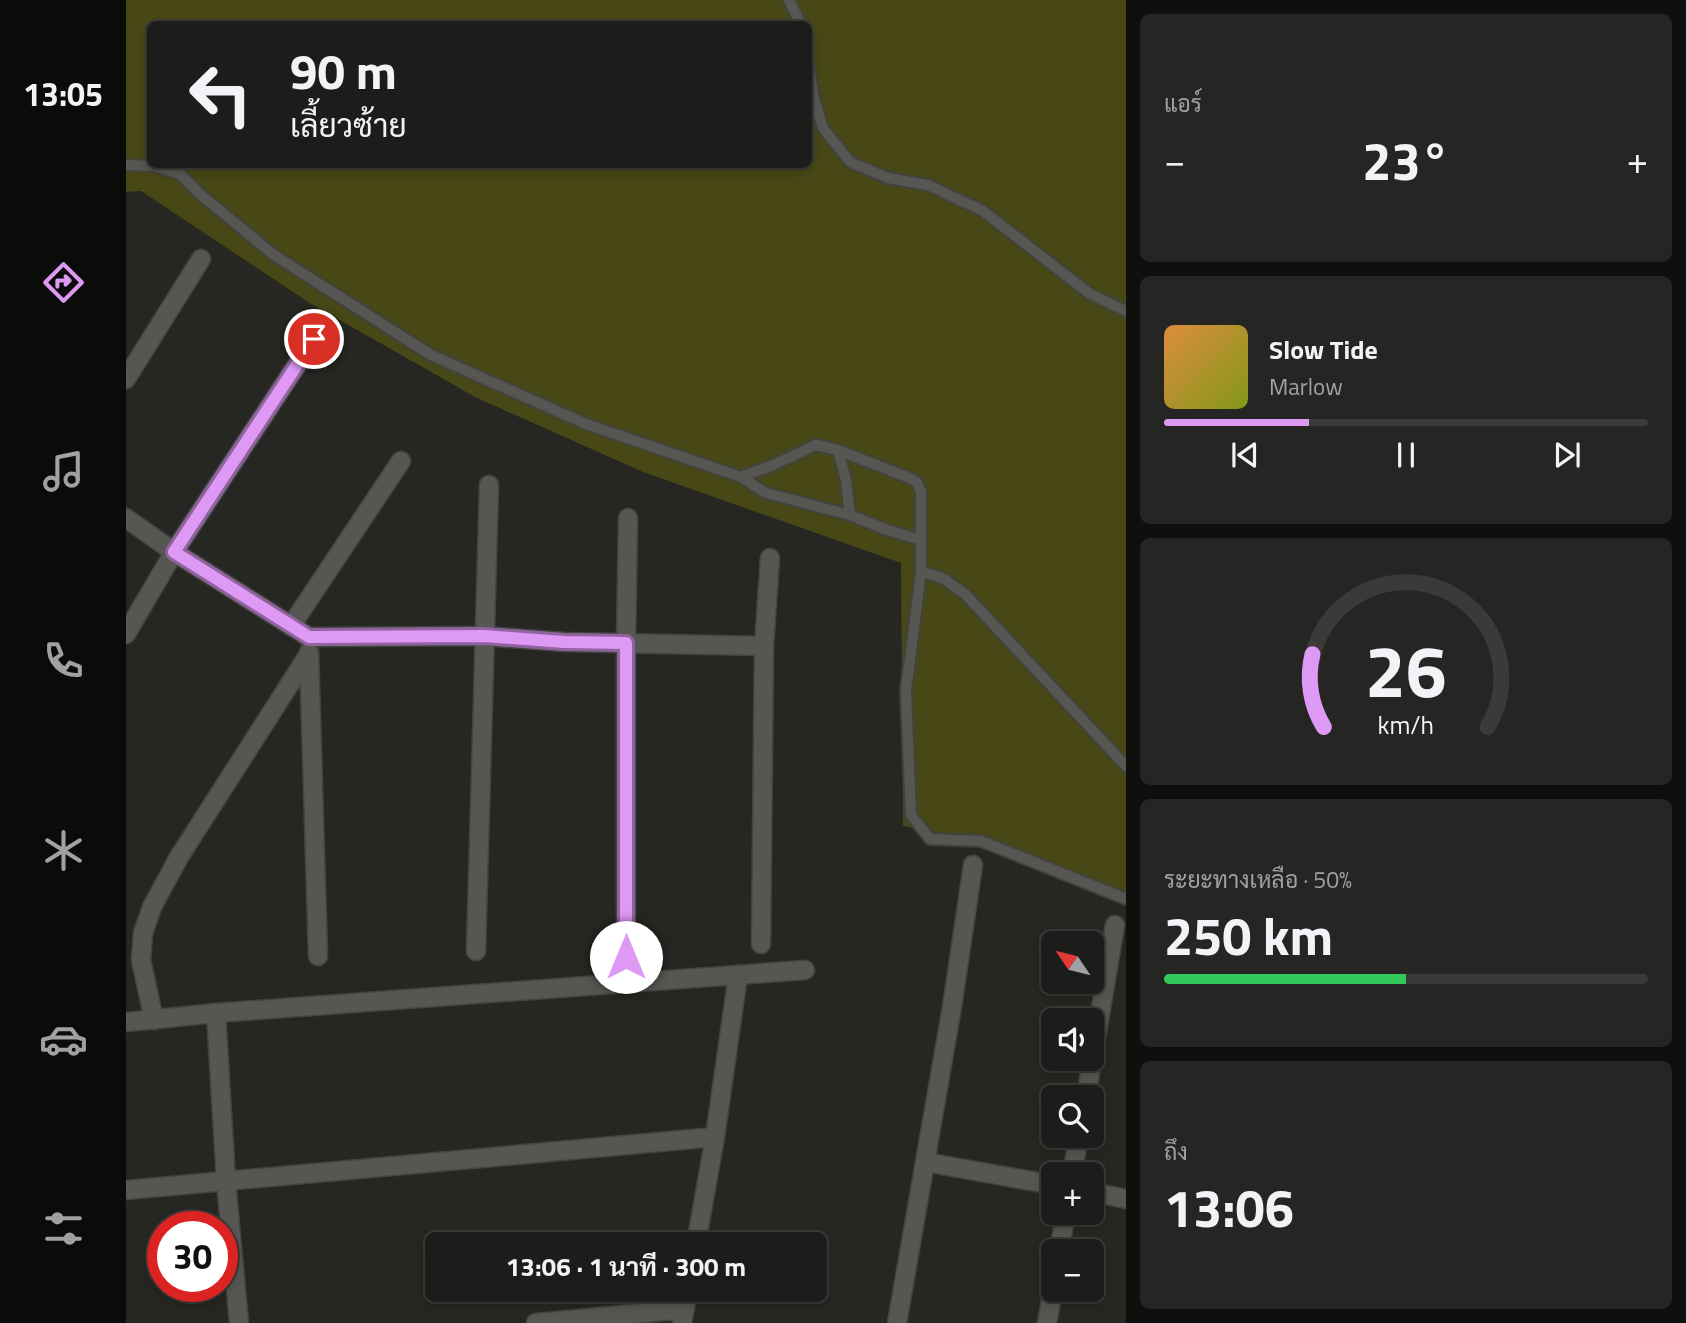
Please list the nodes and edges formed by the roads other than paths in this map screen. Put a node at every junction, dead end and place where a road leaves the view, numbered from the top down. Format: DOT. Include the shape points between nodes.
graph roads {
  1 [pos="789,0"];
  2 [pos="800,21"];
  3 [pos="812,86"];
  4 [pos="126,165"];
  5 [pos="147,166"];
  6 [pos="161,168"];
  7 [pos="201,259"];
  8 [pos="1126,311"];
  9 [pos="314,339"];
  10 [pos="126,379"];
  11 [pos="838,450"];
  12 [pos="401,461"];
  13 [pos="741,477"];
  14 [pos="489,485"];
  15 [pos="850,515"];
  16 [pos="126,517"];
  17 [pos="628,518"];
  18 [pos="921,540"];
  19 [pos="174,552"];
  20 [pos="770,558"];
  21 [pos="921,571"];
  22 [pos="291,626"];
  23 [pos="126,634"];
  24 [pos="484,636"];
  25 [pos="626,643"];
  26 [pos="309,645"];
  27 [pos="764,646"];
  28 [pos="1126,766"];
  29 [pos="974,865"];
  30 [pos="1126,899"];
  31 [pos="1115,925"];
  32 [pos="761,944"];
  33 [pos="476,951"];
  34 [pos="318,956"];
  35 [pos="626,957"];
  36 [pos="805,970"];
  37 [pos="738,975"];
  38 [pos="216,1013"];
  39 [pos="154,1020"];
  40 [pos="126,1022"];
  41 [pos="1088,1085"];
  42 [pos="715,1137"];
  43 [pos="925,1162"];
  44 [pos="226,1181"];
  45 [pos="1041,1183"];
  46 [pos="126,1190"];
  47 [pos="1104,1194"];
  48 [pos="1126,1199"];
  49 [pos="698,1232"];
  50 [pos="1051,1302"];
  51 [pos="683,1316"];
  52 [pos="239,1323"];
  53 [pos="536,1323"];
  54 [pos="897,1323"];
  55 [pos="1047,1323"];
  1 -- 2 [label="lane"];
  3 -- 8 [label="lane" via="823,128 850,162 888,178 928,185 983,211 1090,294"];
  4 -- 5 [label="lane"];
  6 -- 13 [label="lane" via="180,174 274,255 431,355 586,424"];
  7 -- 10 [label="street"];
  9 -- 19 [label="street"];
  11 -- 13 [label="lane" via="816,445"];
  11 -- 15 [label="lane"];
  11 -- 18 [label="lane" via="916,482 921,492"];
  12 -- 22 [label="street"];
  13 -- 15 [label="lane" via="766,493"];
  14 -- 24 [label="street"];
  15 -- 18 [label="lane"];
  16 -- 19 [label="street"];
  17 -- 25 [label="street"];
  18 -- 21 [label="lane"];
  19 -- 22 [label="street"];
  19 -- 23 [label="street"];
  20 -- 27 [label="street"];
  21 -- 28 [label="lane" via="944,579 965,594"];
  21 -- 30 [label="lane" via="906,690 911,815 930,839 981,841"];
  22 -- 26 [label="street"];
  24 -- 25 [label="street"];
  24 -- 26 [label="street"];
  24 -- 33 [label="street"];
  25 -- 27 [label="street"];
  25 -- 35 [label="street"];
  26 -- 34 [label="street"];
  26 -- 39 [label="street" via="152,906 142,960"];
  27 -- 32 [label="street"];
  29 -- 43 [label="street"];
  31 -- 41 [label="street"];
  36 -- 37 [label="street"];
  37 -- 38 [label="street"];
  37 -- 42 [label="street"];
  38 -- 39 [label="street"];
  38 -- 44 [label="street"];
  39 -- 40 [label="street"];
  42 -- 44 [label="street"];
  42 -- 49 [label="street"];
  43 -- 45 [label="street"];
  43 -- 54 [label="street"];
  44 -- 46 [label="street"];
  44 -- 52 [label="street"];
  47 -- 48 [label="street"];
  50 -- 55 [label="street"];
  51 -- 53 [label="street"];
}
